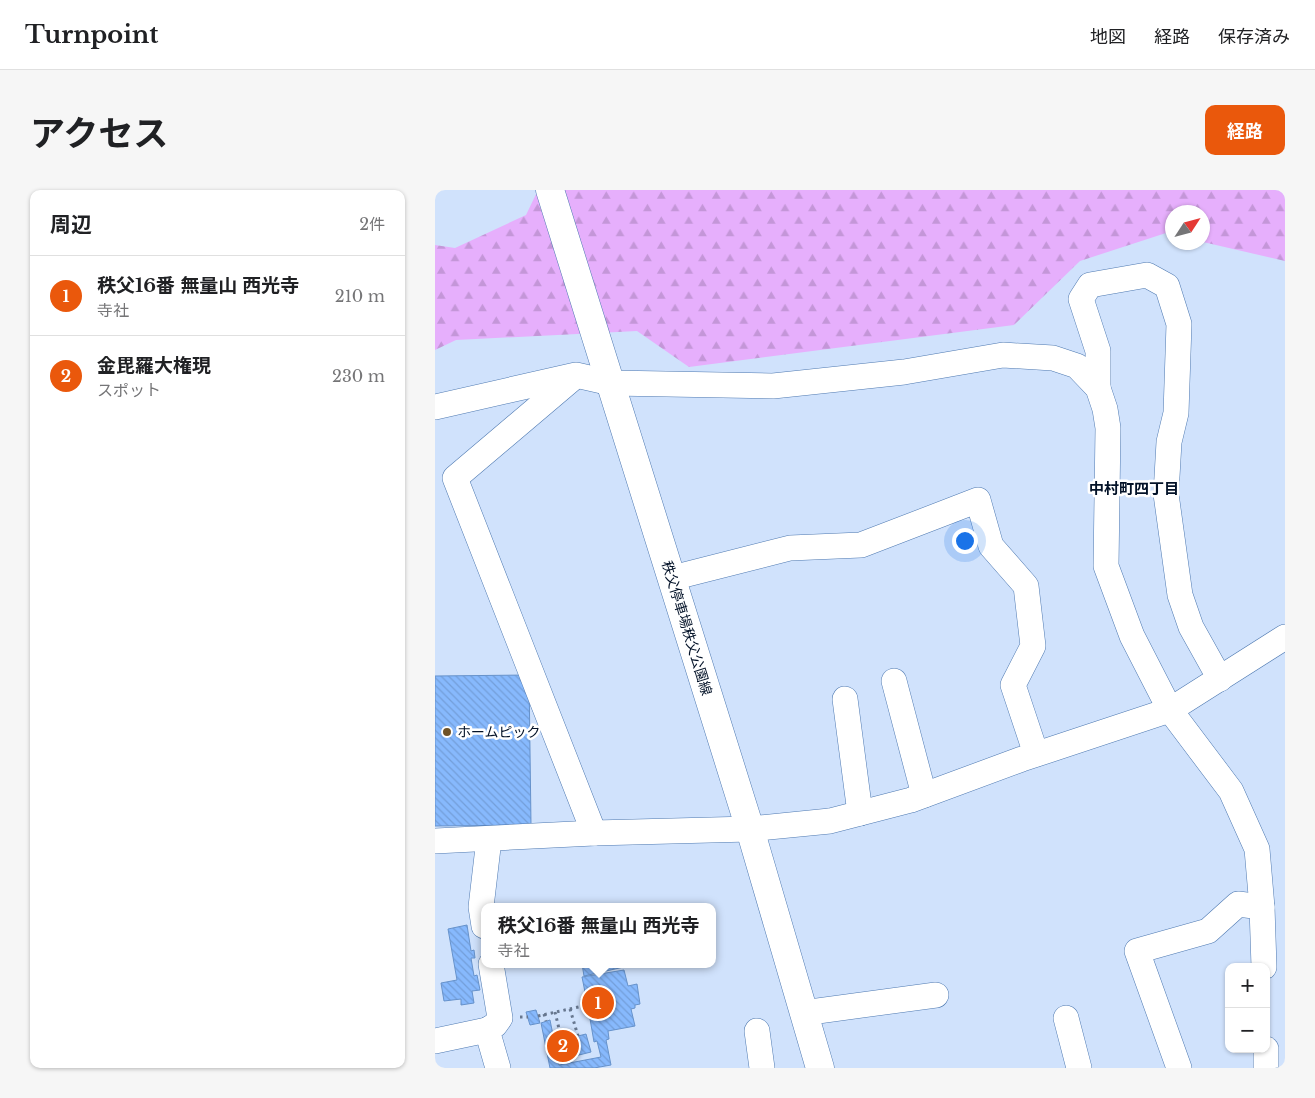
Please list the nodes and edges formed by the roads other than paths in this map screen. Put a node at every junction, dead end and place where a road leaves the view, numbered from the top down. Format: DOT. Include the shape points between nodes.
graph roads {
  1 [pos="550,190"];
  2 [pos="577,375"];
  3 [pos="611,383"];
  4 [pos="1098,388"];
  5 [pos="435,407"];
  6 [pos="672,578"];
  7 [pos="1285,637"];
  8 [pos="1220,679"];
  9 [pos="894,681"];
  10 [pos="845,699"];
  11 [pos="1170,710"];
  12 [pos="1036,754"];
  13 [pos="925,795"];
  14 [pos="860,813"];
  15 [pos="750,829"];
  16 [pos="594,833"];
  17 [pos="489,839"];
  18 [pos="435,841"];
  19 [pos="481,903"];
  20 [pos="1262,906"];
  21 [pos="1264,963"];
  22 [pos="492,968"];
  23 [pos="937,995"];
  24 [pos="803,1013"];
  25 [pos="1066,1018"];
  26 [pos="487,1030"];
  27 [pos="757,1031"];
  28 [pos="435,1040"];
  29 [pos="1266,1053"];
  30 [pos="498,1068"];
  31 [pos="762,1068"];
  32 [pos="820,1068"];
  33 [pos="1079,1068"];
  34 [pos="1179,1068"];
  35 [pos="1266,1068"];
  1 -- 3 [label="main road, 秩父停車場秩父公園線"];
  2 -- 3 [label="street"];
  2 -- 5 [label="street"];
  2 -- 16 [label="street" via="455,478"];
  3 -- 4 [label="street" via="773,386 904,372 1003,356 1053,358 1077,366"];
  3 -- 6 [label="main road, 秩父停車場秩父公園線"];
  4 -- 8 [label="street" via="1098,351 1081,299 1090,285 1147,275 1167,286 1179,324 1176,413 1169,442 1165,494 1180,594 1191,627"];
  4 -- 11 [label="street" via="1108,428 1106,566 1133,636"];
  6 -- 12 [label="street" via="790,548 861,545 978,500 991,546 1026,586 1033,646 1013,685"];
  6 -- 15 [label="main road, 秩父停車場秩父公園線"];
  7 -- 8 [label="street"];
  8 -- 11 [label="street"];
  9 -- 13 [label="street"];
  10 -- 14 [label="street"];
  11 -- 12 [label="street"];
  11 -- 20 [label="street" via="1231,791 1257,849"];
  12 -- 13 [label="street"];
  13 -- 14 [label="street"];
  14 -- 15 [label="street" via="830,821"];
  15 -- 16 [label="street"];
  15 -- 24 [label="main road, 秩父停車場秩父公園線"];
  16 -- 17 [label="street"];
  17 -- 18 [label="street"];
  17 -- 19 [label="street"];
  20 -- 21 [label="street"];
  20 -- 34 [label="street" via="1238,904 1209,931 1137,951"];
  22 -- 26 [label="street" via="500,1018"];
  23 -- 24 [label="street"];
  24 -- 32 [label="main road, 秩父停車場秩父公園線"];
  25 -- 33 [label="street"];
  26 -- 28 [label="street"];
  26 -- 30 [label="street"];
  27 -- 31 [label="street"];
  29 -- 35 [label="street"];
}
